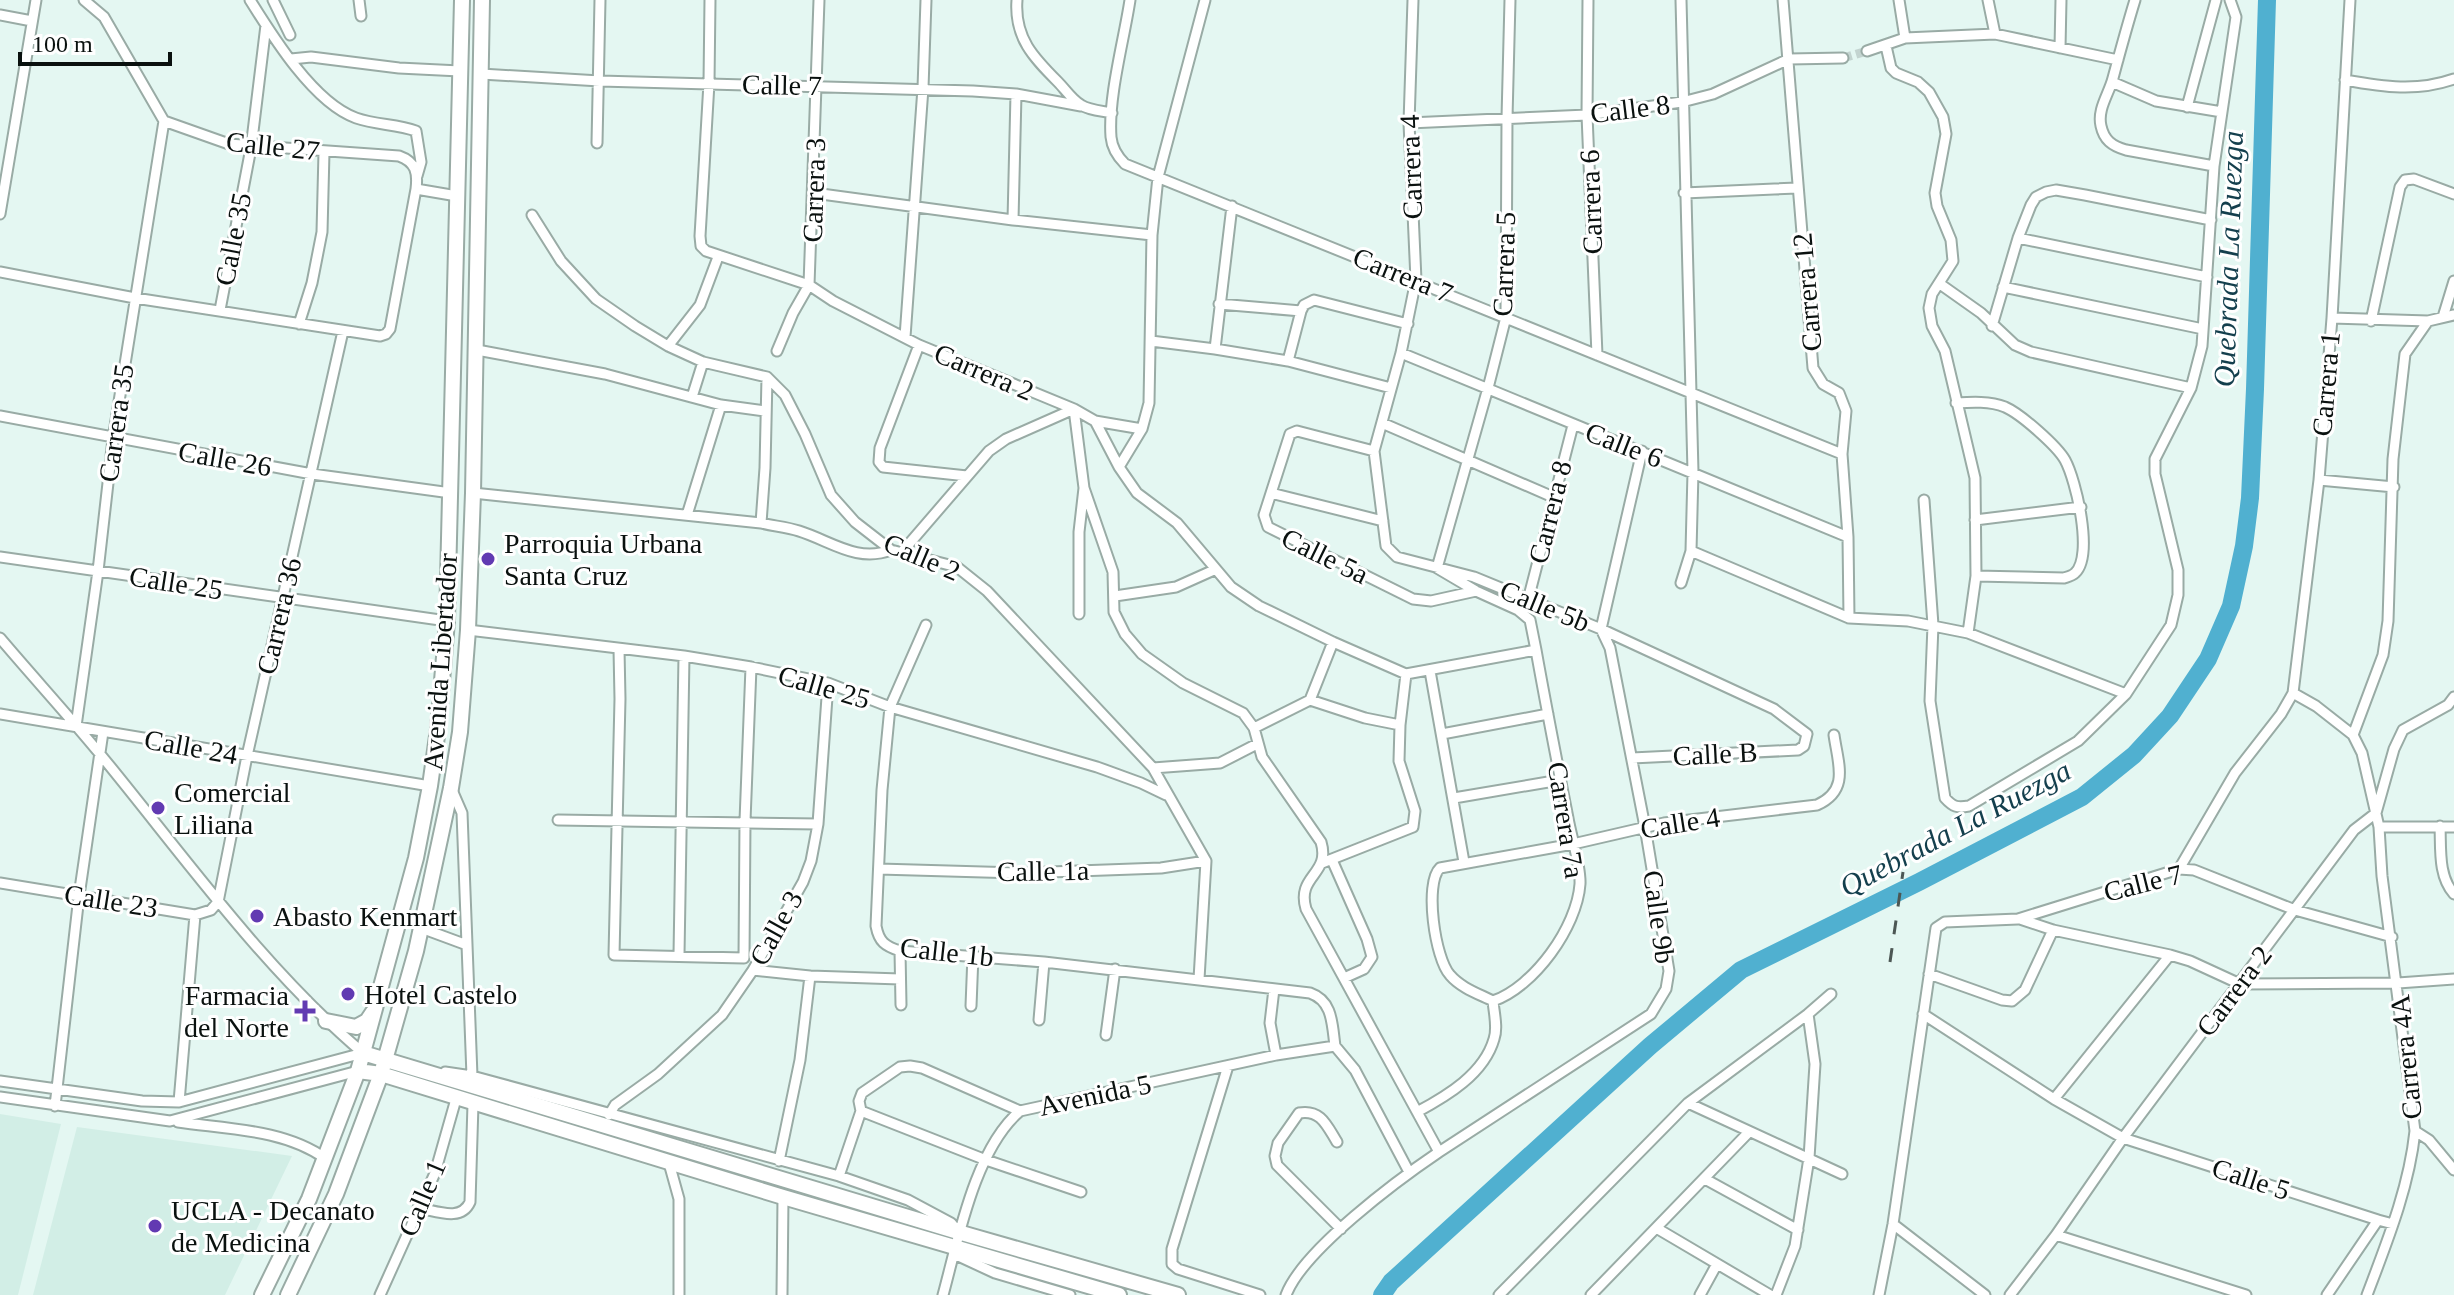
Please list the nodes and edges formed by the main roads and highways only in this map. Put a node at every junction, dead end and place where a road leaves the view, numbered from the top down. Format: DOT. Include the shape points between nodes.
graph roads {
  1 [pos="462,0"];
  2 [pos="482,0"];
  3 [pos="378,1005"];
  4 [pos="326,1021"];
  5 [pos="363,1053"];
  6 [pos="385,1059"];
  7 [pos="358,1071"];
  8 [pos="381,1074"];
  9 [pos="262,1295"];
  10 [pos="288,1295"];
  11 [pos="1119,1295"];
  12 [pos="1178,1295"];
  1 -- 3 [label="main road, Avenida Libertador" via="447,621 438,729 416,858"];
  2 -- 6 [label="main road, Avenida Libertador" via="477,350 463,706 421,928"];
  3 -- 4 [label="main road" via="356,1027"];
  3 -- 5 [label="main road, Avenida Libertador"];
  5 -- 6 [label="main road"];
  5 -- 7 [label="main road, Avenida Libertador"];
  6 -- 8 [label="main road, Avenida Libertador"];
  6 -- 12 [label="main road"];
  7 -- 8 [label="main road"];
  7 -- 9 [label="main road, Avenida Libertador" via="326,1159"];
  8 -- 10 [label="main road, Avenida Libertador" via="347,1167"];
  8 -- 11 [label="main road" via="955,1251"];
}
